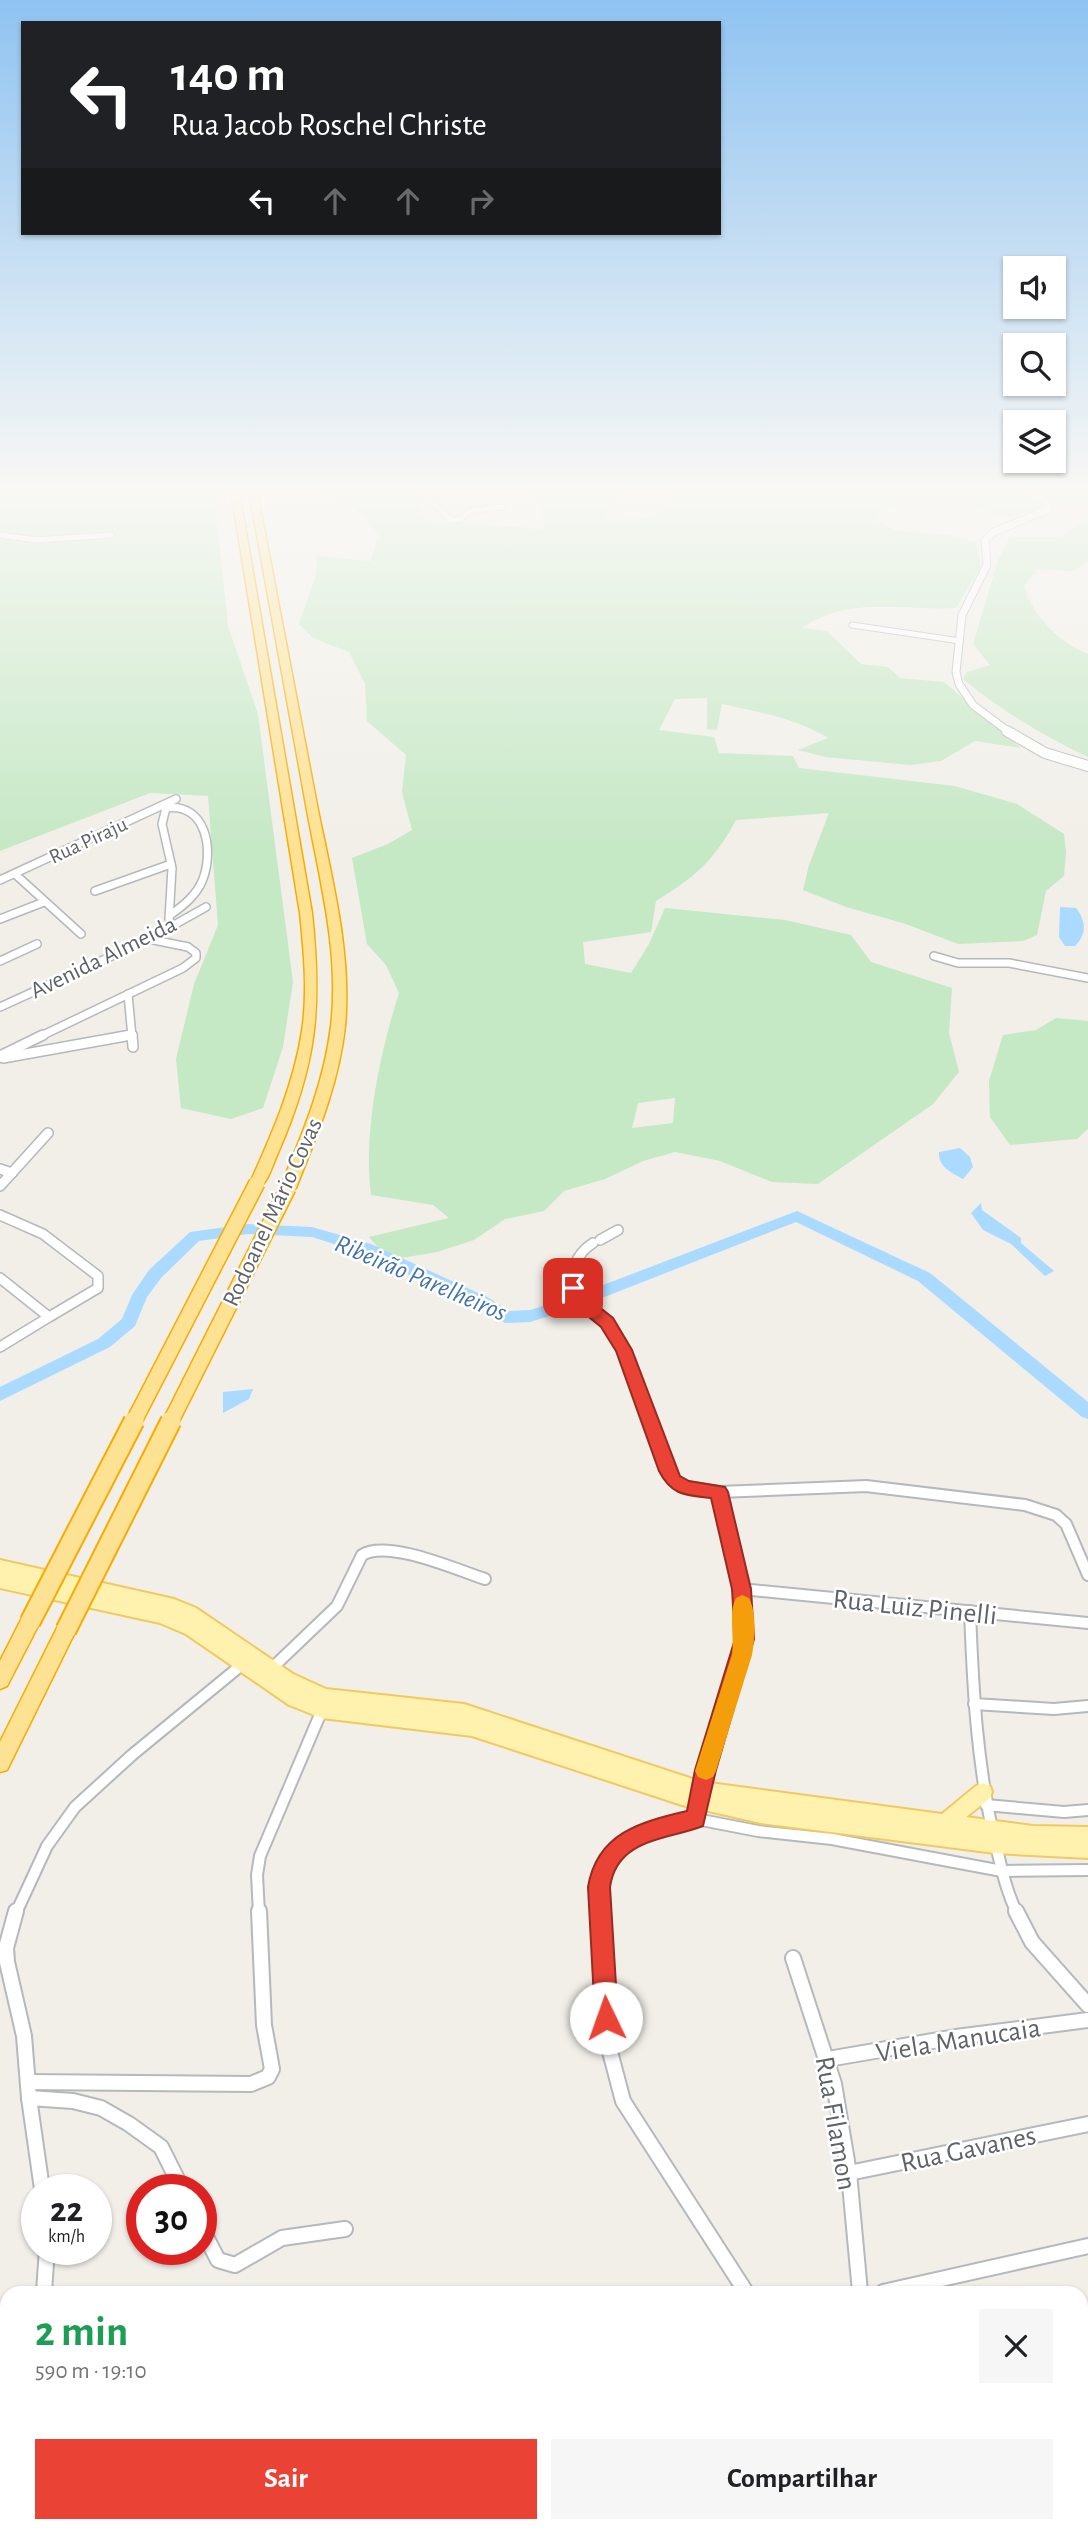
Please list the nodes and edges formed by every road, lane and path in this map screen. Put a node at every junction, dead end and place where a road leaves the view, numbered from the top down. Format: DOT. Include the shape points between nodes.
graph roads {
  1 [pos="255,609"];
  2 [pos="275,609"];
  3 [pos="963,609"];
  4 [pos="852,625"];
  5 [pos="960,641"];
  6 [pos="1088,765"];
  7 [pos="176,799"];
  8 [pos="166,808"];
  9 [pos="155,810"];
  10 [pos="171,864"];
  11 [pos="16,874"];
  12 [pos="0,880"];
  13 [pos="95,891"];
  14 [pos="44,902"];
  15 [pos="206,907"];
  16 [pos="170,915"];
  17 [pos="0,919"];
  18 [pos="166,930"];
  19 [pos="81,934"];
  20 [pos="149,939"];
  21 [pos="37,944"];
  22 [pos="934,956"];
  23 [pos="0,961"];
  24 [pos="1088,978"];
  25 [pos="128,994"];
  26 [pos="0,1007"];
  27 [pos="132,1035"];
  28 [pos="133,1047"];
  29 [pos="0,1057"];
  30 [pos="48,1133"];
  31 [pos="0,1168"];
  32 [pos="12,1173"];
  33 [pos="0,1186"];
  34 [pos="0,1215"];
  35 [pos="618,1230"];
  36 [pos="0,1278"];
  37 [pos="49,1317"];
  38 [pos="0,1347"];
  39 [pos="719,1492"];
  40 [pos="0,1567"];
  41 [pos="1088,1575"];
  42 [pos="485,1579"];
  43 [pos="0,1581"];
  44 [pos="741,1589"];
  45 [pos="970,1611"];
  46 [pos="1088,1623"];
  47 [pos="247,1660"];
  48 [pos="270,1670"];
  49 [pos="0,1680"];
  50 [pos="975,1704"];
  51 [pos="1088,1706"];
  52 [pos="322,1710"];
  53 [pos="0,1763"];
  54 [pos="985,1799"];
  55 [pos="699,1803"];
  56 [pos="1088,1810"];
  57 [pos="944,1824"];
  58 [pos="1088,1836"];
  59 [pos="994,1837"];
  60 [pos="1088,1849"];
  61 [pos="1088,1870"];
  62 [pos="1002,1871"];
  63 [pos="793,1958"];
  64 [pos="1088,2005"];
  65 [pos="1088,2020"];
  66 [pos="828,2059"];
  67 [pos="28,2082"];
  68 [pos="29,2098"];
  69 [pos="1088,2124"];
  70 [pos="40,2174"];
  71 [pos="174,2174"];
  72 [pos="849,2174"];
  73 [pos="345,2229"];
  74 [pos="1088,2246"];
  75 [pos="217,2258"];
  76 [pos="46,2265"];
  77 [pos="44,2286"];
  78 [pos="742,2286"];
  79 [pos="859,2286"];
  80 [pos="910,2286"];
  1 -- 49 [label="highway, Rodoanel Mário Covas, bridge" via="312,965 309,1030 300,1073 257,1183"];
  2 -- 53 [label="highway, Rodoanel Mário Covas, bridge" via="330,897 340,976 330,1074 288,1188"];
  3 -- 5 [label="street"];
  4 -- 5 [label="street"];
  5 -- 6 [label="street" via="956,674 970,702 1024,743"];
  7 -- 9 [label="street, Rua Piraju"];
  8 -- 9 [label="street"];
  8 -- 10 [label="street" via="162,836"];
  8 -- 16 [label="street" via="191,810 207,844 204,877"];
  9 -- 11 [label="street, Rua Piraju"];
  10 -- 13 [label="street"];
  10 -- 16 [label="street"];
  11 -- 12 [label="street, Rua Piraju"];
  11 -- 14 [label="street"];
  14 -- 17 [label="street"];
  14 -- 19 [label="street"];
  15 -- 18 [label="street, Avenida Almeida"];
  16 -- 18 [label="street"];
  18 -- 20 [label="street, Avenida Almeida"];
  20 -- 25 [label="street" via="193,950 196,958"];
  20 -- 26 [label="street, Avenida Almeida"];
  21 -- 23 [label="street"];
  22 -- 24 [label="street" via="958,963 1009,963"];
  25 -- 27 [label="street"];
  25 -- 29 [label="street"];
  27 -- 28 [label="street"];
  27 -- 29 [label="street"];
  30 -- 32 [label="street"];
  31 -- 32 [label="street"];
  32 -- 33 [label="street"];
  34 -- 37 [label="street" via="43,1234 98,1276 98,1288"];
  35 -- 39 [label="street" via="579,1253 574,1293 607,1322 624,1350 674,1481 686,1488"];
  36 -- 37 [label="street"];
  37 -- 38 [label="street"];
  39 -- 41 [label="street" via="866,1486 1025,1505 1056,1515 1066,1524"];
  39 -- 44 [label="street"];
  40 -- 47 [label="main road" via="168,1604 190,1613"];
  42 -- 48 [label="street" via="374,1549 362,1555 332,1612"];
  43 -- 47 [label="main road" via="162,1616"];
  44 -- 45 [label="street, Rua Luiz Pinelli"];
  44 -- 55 [label="street" via="742,1655"];
  45 -- 46 [label="street, Rua Luiz Pinelli"];
  45 -- 50 [label="street"];
  47 -- 48 [label="main road"];
  47 -- 52 [label="main road" via="295,1699"];
  47 -- 67 [label="street" via="75,1807 47,1846 14,1916 6,1948 24,2036"];
  48 -- 55 [label="main road" via="324,1697 464,1712 500,1722"];
  50 -- 51 [label="street" via="1054,1709"];
  50 -- 54 [label="street"];
  52 -- 55 [label="main road" via="472,1728"];
  52 -- 67 [label="street" via="260,1856 257,1875 264,2025 272,2069 268,2077 251,2084"];
  54 -- 56 [label="street" via="1064,1812"];
  54 -- 57 [label="main road"];
  54 -- 59 [label="street"];
  55 -- 57 [label="main road"];
  55 -- 59 [label="main road" via="761,1814"];
  55 -- 62 [label="street" via="758,1831 832,1839"];
  55 -- 78 [label="street" via="629,1840 606,1862 599,1887 607,2044 623,2101"];
  57 -- 59 [label="main road"];
  58 -- 59 [label="main road"];
  59 -- 60 [label="main road"];
  59 -- 62 [label="street"];
  61 -- 62 [label="street"];
  62 -- 64 [label="street" via="1008,1895 1032,1942"];
  63 -- 66 [label="street, Rua Filamon"];
  65 -- 66 [label="street, Viela Manucaia"];
  66 -- 72 [label="street, Rua Filamon"];
  67 -- 68 [label="street"];
  68 -- 70 [label="street"];
  68 -- 71 [label="street" via="100,2108 161,2147"];
  69 -- 72 [label="street, Rua Gavanes"];
  72 -- 79 [label="street, Rua Filamon"];
  73 -- 75 [label="street" via="282,2238 235,2265"];
  74 -- 80 [label="street"];
  76 -- 77 [label="street"];
}
